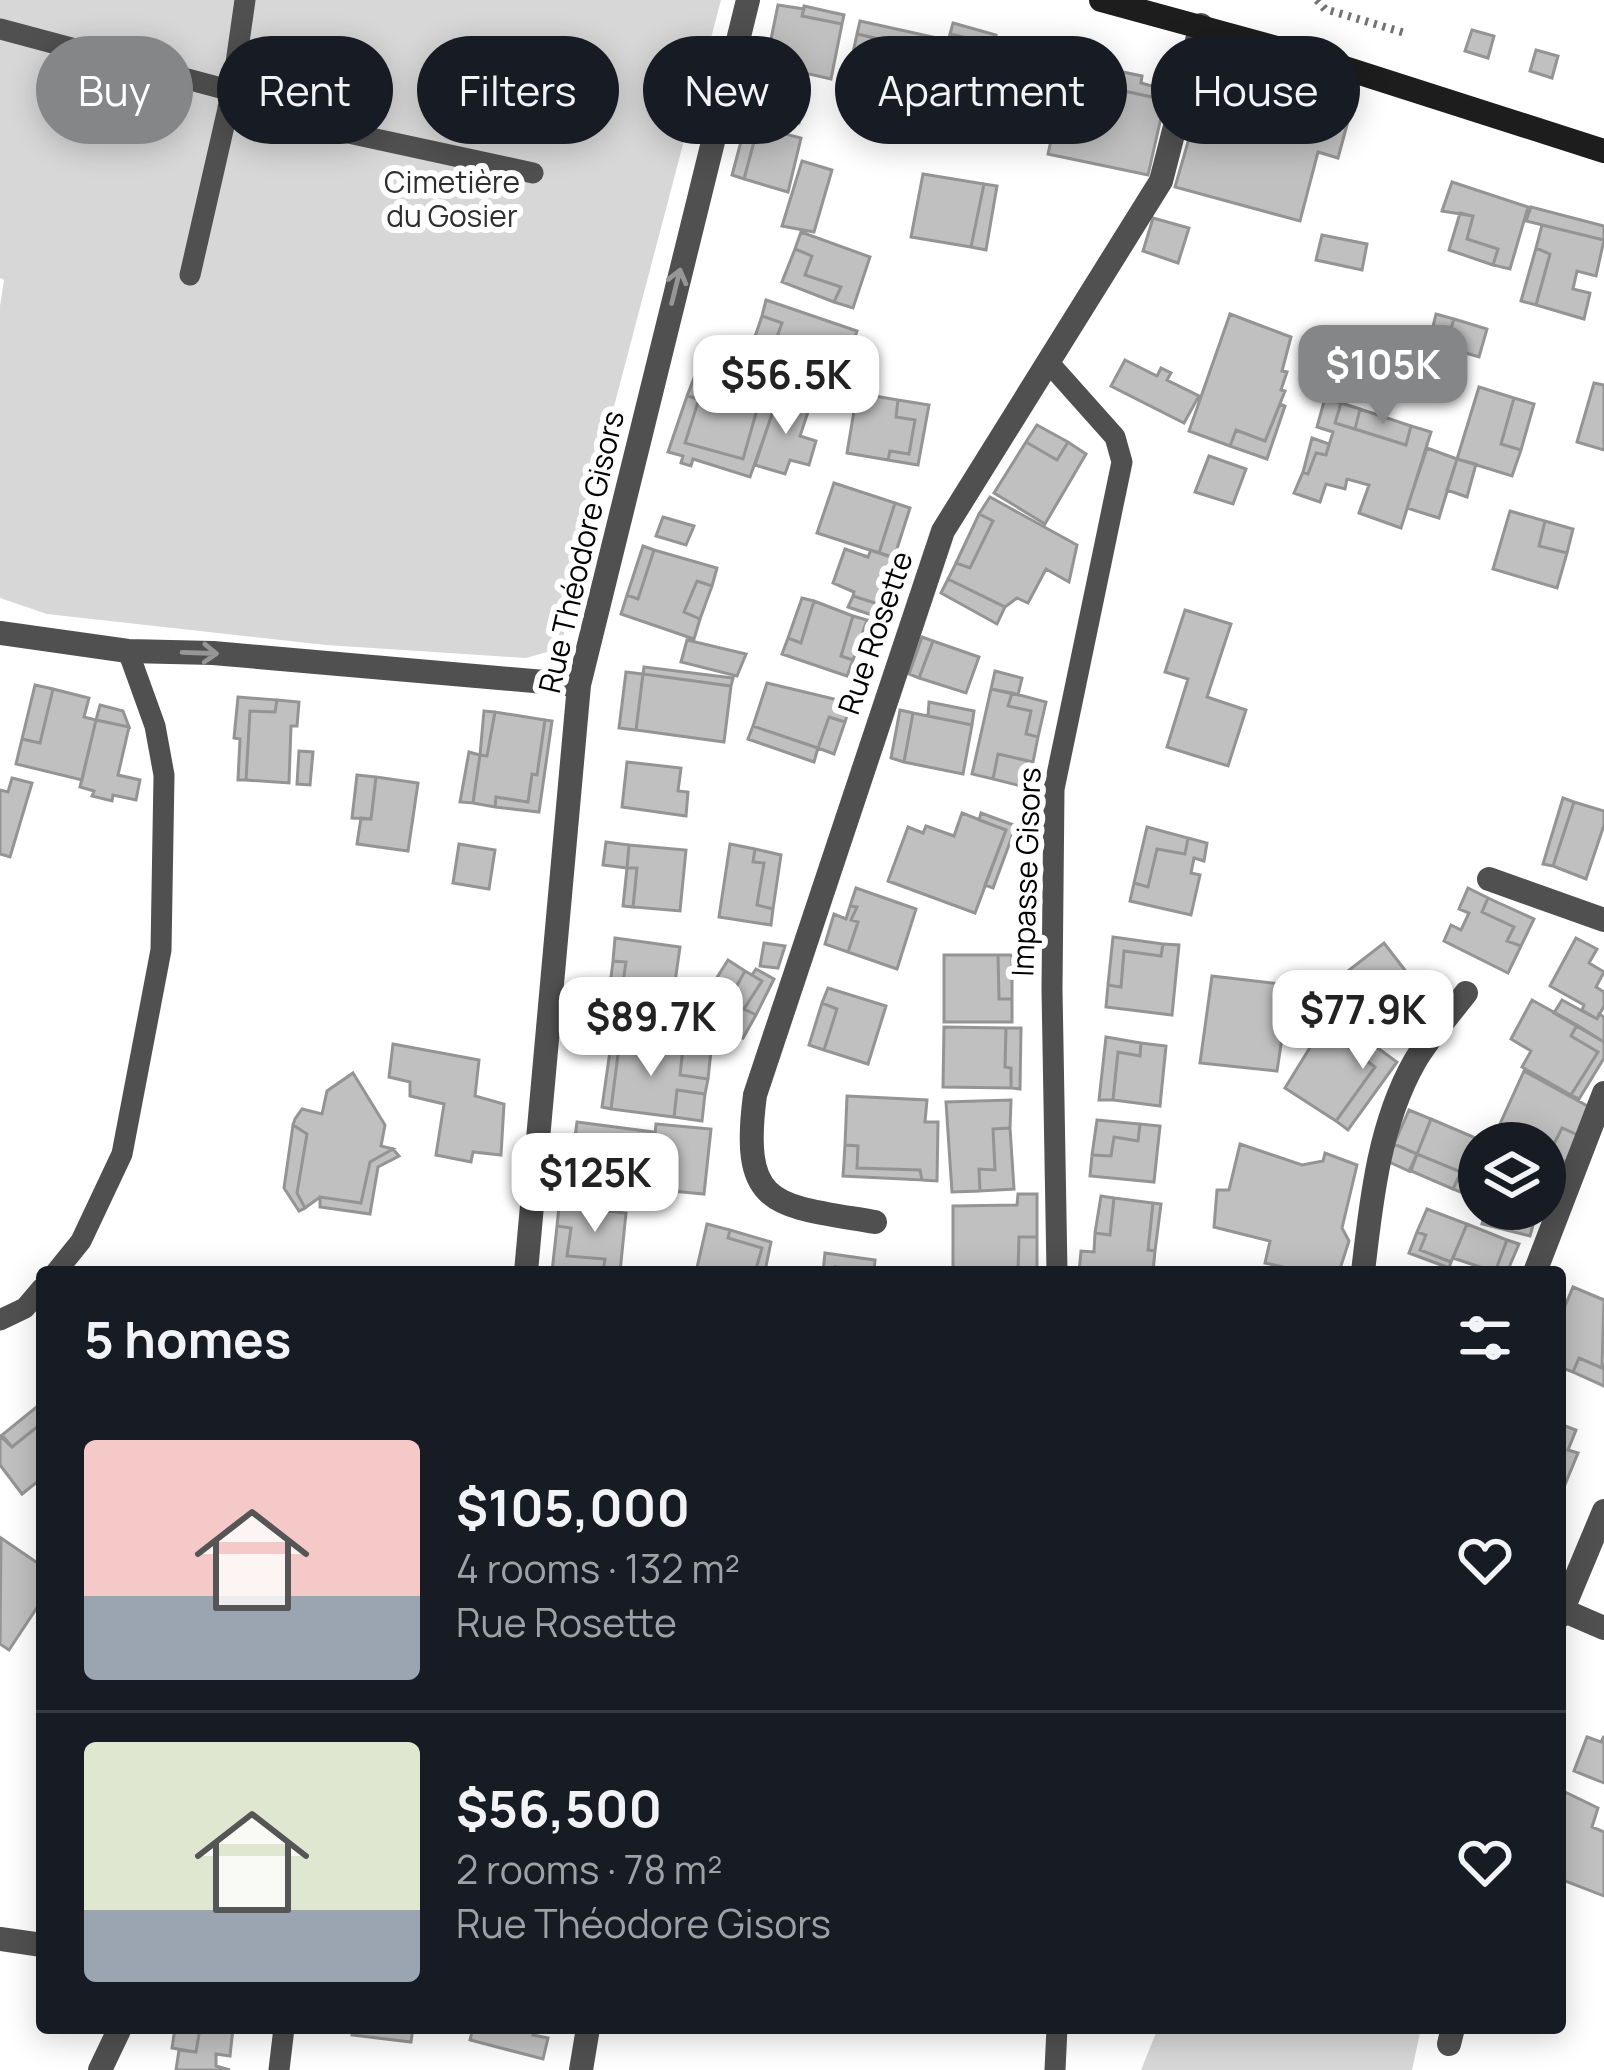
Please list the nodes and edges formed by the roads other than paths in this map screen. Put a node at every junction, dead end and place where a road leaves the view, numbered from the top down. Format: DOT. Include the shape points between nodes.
graph roads {
  1 [pos="245,0"];
  2 [pos="748,0"];
  3 [pos="1101,0"];
  4 [pos="1201,25"];
  5 [pos="0,28"];
  6 [pos="240,36"];
  7 [pos="217,95"];
  8 [pos="393,139"];
  9 [pos="220,144"];
  10 [pos="1604,151"];
  11 [pos="533,173"];
  12 [pos="190,275"];
  13 [pos="1049,363"];
  14 [pos="0,633"];
  15 [pos="128,651"];
  16 [pos="579,685"];
  17 [pos="1489,879"];
  18 [pos="1604,920"];
  19 [pos="1466,993"];
  20 [pos="1604,1094"];
  21 [pos="875,1222"];
  22 [pos="61,1266"];
  23 [pos="527,1266"];
  24 [pos="1057,1266"];
  25 [pos="1364,1266"];
  26 [pos="1537,1266"];
  27 [pos="36,1295"];
  28 [pos="0,1320"];
  29 [pos="1604,1510"];
  30 [pos="1566,1599"];
  31 [pos="1566,1613"];
  32 [pos="1604,1628"];
  33 [pos="0,1939"];
  34 [pos="36,1944"];
  35 [pos="117,2034"];
  36 [pos="283,2034"];
  37 [pos="587,2034"];
  38 [pos="1057,2034"];
  39 [pos="100,2070"];
  40 [pos="279,2070"];
  41 [pos="581,2070"];
  42 [pos="1054,2070"];
  1 -- 6 [label="lane"];
  16 -- 2 [label="street, Rue Théodore Gisors, one-way"];
  3 -- 4 [label="main road"];
  4 -- 10 [label="main road"];
  4 -- 13 [label="street, Rue Rosette" via="1161,181"];
  5 -- 7 [label="lane"];
  8 -- 11 [label="lane"];
  9 -- 12 [label="lane"];
  13 -- 21 [label="street, Rue Rosette" via="943,531 755,1095 751,1166 759,1186 814,1212"];
  13 -- 24 [label="lane, Impasse Gisors" via="1115,437 1123,462 1054,789"];
  14 -- 15 [label="street"];
  15 -- 16 [label="street, one-way"];
  15 -- 22 [label="lane" via="164,775 161,950 122,1154"];
  16 -- 23 [label="street, Rue Théodore Gisors"];
  17 -- 18 [label="street"];
  19 -- 25 [label="street" via="1415,1062 1392,1115"];
  20 -- 26 [label="street"];
  27 -- 28 [label="lane"];
  29 -- 30 [label="street"];
  31 -- 32 [label="street"];
  33 -- 34 [label="street"];
  35 -- 39 [label="street"];
  36 -- 40 [label="lane"];
  37 -- 41 [label="street"];
  38 -- 42 [label="lane"];
}
